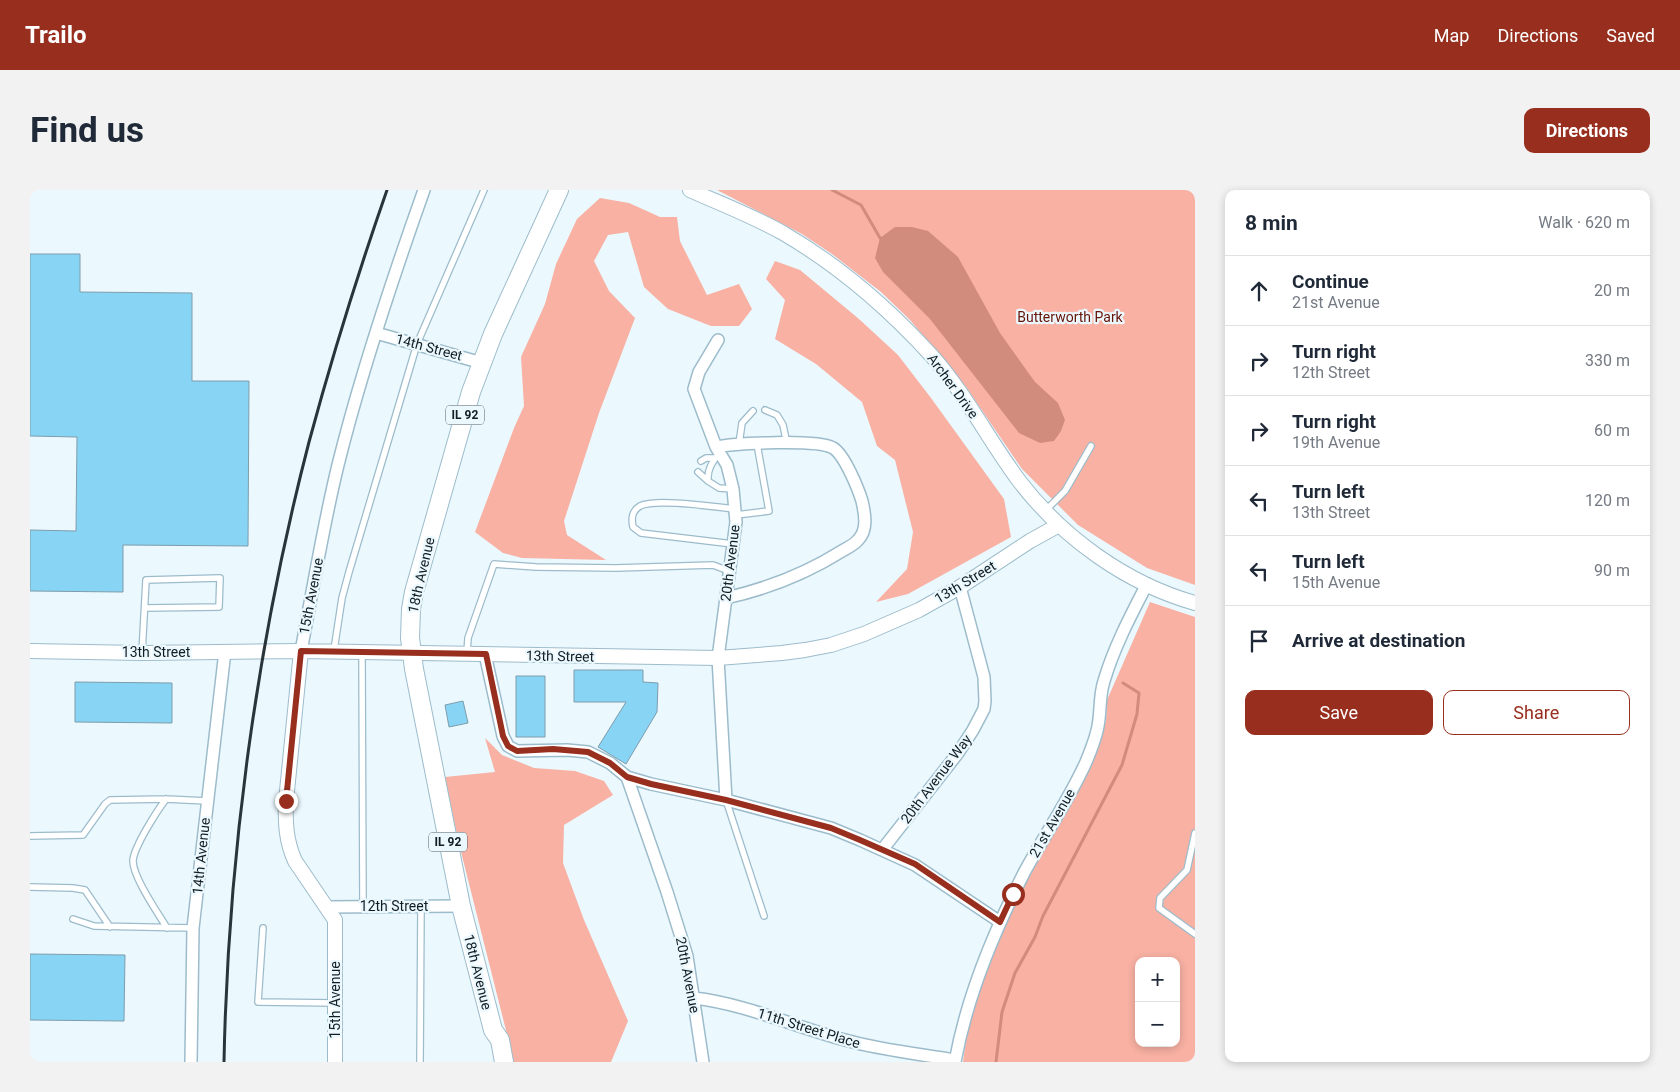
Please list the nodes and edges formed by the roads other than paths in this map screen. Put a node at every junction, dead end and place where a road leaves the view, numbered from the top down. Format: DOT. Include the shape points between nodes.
graph roads {
  1 [pos="424,190"];
  2 [pos="484,190"];
  3 [pos="559,190"];
  4 [pos="690,190"];
  5 [pos="376,333"];
  6 [pos="718,340"];
  7 [pos="417,344"];
  8 [pos="482,363"];
  9 [pos="765,410"];
  10 [pos="753,411"];
  11 [pos="739,444"];
  12 [pos="757,444"];
  13 [pos="787,444"];
  14 [pos="1090,446"];
  15 [pos="717,452"];
  16 [pos="701,462"];
  17 [pos="698,472"];
  18 [pos="708,482"];
  19 [pos="733,489"];
  20 [pos="1045,511"];
  21 [pos="735,512"];
  22 [pos="1059,525"];
  23 [pos="733,544"];
  24 [pos="729,571"];
  25 [pos="1146,584"];
  26 [pos="960,587"];
  27 [pos="726,598"];
  28 [pos="1195,603"];
  29 [pos="145,608"];
  30 [pos="301,651"];
  31 [pos="30,652"];
  32 [pos="224,652"];
  33 [pos="334,652"];
  34 [pos="362,652"];
  35 [pos="412,652"];
  36 [pos="142,653"];
  37 [pos="466,653"];
  38 [pos="486,654"];
  39 [pos="718,658"];
  40 [pos="627,777"];
  41 [pos="166,798"];
  42 [pos="726,800"];
  43 [pos="207,801"];
  44 [pos="1195,833"];
  45 [pos="30,836"];
  46 [pos="882,850"];
  47 [pos="30,888"];
  48 [pos="421,906"];
  49 [pos="461,906"];
  50 [pos="327,907"];
  51 [pos="363,907"];
  52 [pos="764,916"];
  53 [pos="73,919"];
  54 [pos="1000,922"];
  55 [pos="110,927"];
  56 [pos="167,928"];
  57 [pos="193,928"];
  58 [pos="263,928"];
  59 [pos="1195,934"];
  60 [pos="694,998"];
  61 [pos="335,1003"];
  62 [pos="493,1030"];
  63 [pos="955,1061"];
  64 [pos="191,1062"];
  65 [pos="335,1062"];
  66 [pos="420,1062"];
  67 [pos="493,1062"];
  68 [pos="504,1062"];
  69 [pos="703,1062"];
  1 -- 5 [label="street, 15th Avenue"];
  2 -- 7 [label="lane"];
  3 -- 8 [label="main road, 18th Avenue / IL 92"];
  4 -- 20 [label="street, Archer Drive" via="781,232 870,295 933,357 1021,483"];
  5 -- 7 [label="street, 14th Street"];
  5 -- 30 [label="street, 15th Avenue" via="325,519"];
  6 -- 15 [label="street, 20th Avenue" via="699,372 694,389"];
  7 -- 8 [label="street, 14th Street"];
  7 -- 33 [label="lane" via="349,572"];
  8 -- 35 [label="main road, 18th Avenue / IL 92" via="416,584 411,609"];
  9 -- 13 [label="lane" via="778,415 784,425"];
  10 -- 11 [label="lane" via="742,423"];
  11 -- 12 [label="street"];
  11 -- 15 [label="street"];
  12 -- 13 [label="street"];
  12 -- 21 [label="lane" via="770,511"];
  13 -- 27 [label="street" via="823,444 834,448 861,498 865,513 863,533 858,541 821,564 755,592"];
  14 -- 20 [label="lane" via="1065,491"];
  15 -- 16 [label="lane"];
  15 -- 18 [label="lane" via="708,473"];
  15 -- 19 [label="street, 20th Avenue" via="727,466"];
  17 -- 18 [label="lane"];
  18 -- 19 [label="lane" via="719,488"];
  19 -- 21 [label="street, 20th Avenue"];
  20 -- 22 [label="street, Archer Drive"];
  21 -- 23 [label="street, 20th Avenue"];
  21 -- 23 [label="lane" via="650,504 635,511 632,522 641,533"];
  22 -- 25 [label="street, Archer Drive" via="1084,546"];
  22 -- 26 [label="street, 13th Street"];
  23 -- 24 [label="street, 20th Avenue"];
  24 -- 27 [label="street, 20th Avenue"];
  24 -- 37 [label="lane" via="713,565 616,568 494,564 468,638"];
  25 -- 28 [label="street, Archer Drive"];
  25 -- 54 [label="street, 21st Avenue" via="1103,683 1093,746"];
  26 -- 39 [label="street, 13th Street" via="890,623 831,645"];
  26 -- 46 [label="street, 20th Avenue Way" via="984,677 984,708 958,754"];
  27 -- 39 [label="street, 20th Avenue"];
  29 -- 29 [label="lane" via="146,580 220,578 219,607"];
  29 -- 36 [label="lane"];
  30 -- 32 [label="street, 13th Street"];
  30 -- 33 [label="street, 13th Street"];
  30 -- 50 [label="street, 15th Avenue" via="285,826 294,861"];
  31 -- 36 [label="street, 13th Street"];
  32 -- 36 [label="street, 13th Street"];
  32 -- 43 [label="street, 14th Avenue"];
  33 -- 34 [label="street, 13th Street"];
  34 -- 35 [label="street, 13th Street"];
  34 -- 51 [label="lane"];
  35 -- 37 [label="street, 13th Street"];
  35 -- 49 [label="main road, 18th Avenue / IL 92"];
  37 -- 38 [label="street, 13th Street"];
  38 -- 39 [label="street, 13th Street"];
  38 -- 40 [label="street" via="503,736 508,746 525,751 588,752 610,763"];
  39 -- 42 [label="street, 20th Avenue"];
  40 -- 42 [label="street"];
  40 -- 60 [label="street, 20th Avenue" via="682,938"];
  41 -- 43 [label="lane"];
  41 -- 45 [label="lane" via="110,800 83,835"];
  41 -- 56 [label="lane" via="133,860 143,887"];
  42 -- 46 [label="street" via="831,828"];
  42 -- 52 [label="lane"];
  43 -- 57 [label="street, 14th Avenue"];
  44 -- 59 [label="lane" via="1187,870 1158,903 1158,908"];
  46 -- 54 [label="street" via="915,864"];
  47 -- 55 [label="lane" via="85,890"];
  48 -- 49 [label="street, 12th Street"];
  48 -- 51 [label="street, 12th Street"];
  48 -- 66 [label="lane"];
  49 -- 62 [label="main road, 18th Avenue / IL 92"];
  50 -- 51 [label="street, 12th Street"];
  50 -- 61 [label="street, 15th Avenue" via="335,920"];
  53 -- 55 [label="lane"];
  54 -- 63 [label="street, 21st Avenue" via="966,1013"];
  55 -- 56 [label="lane"];
  56 -- 57 [label="lane"];
  57 -- 64 [label="street, 14th Avenue"];
  58 -- 61 [label="lane" via="258,1002"];
  60 -- 63 [label="street, 11th Street Place" via="771,1016 846,1041"];
  60 -- 69 [label="street, 20th Avenue"];
  61 -- 65 [label="street, 15th Avenue"];
  62 -- 67 [label="main road, IL 92"];
  62 -- 68 [label="main road, 18th Avenue / IL 92" via="500,1040"];
}
